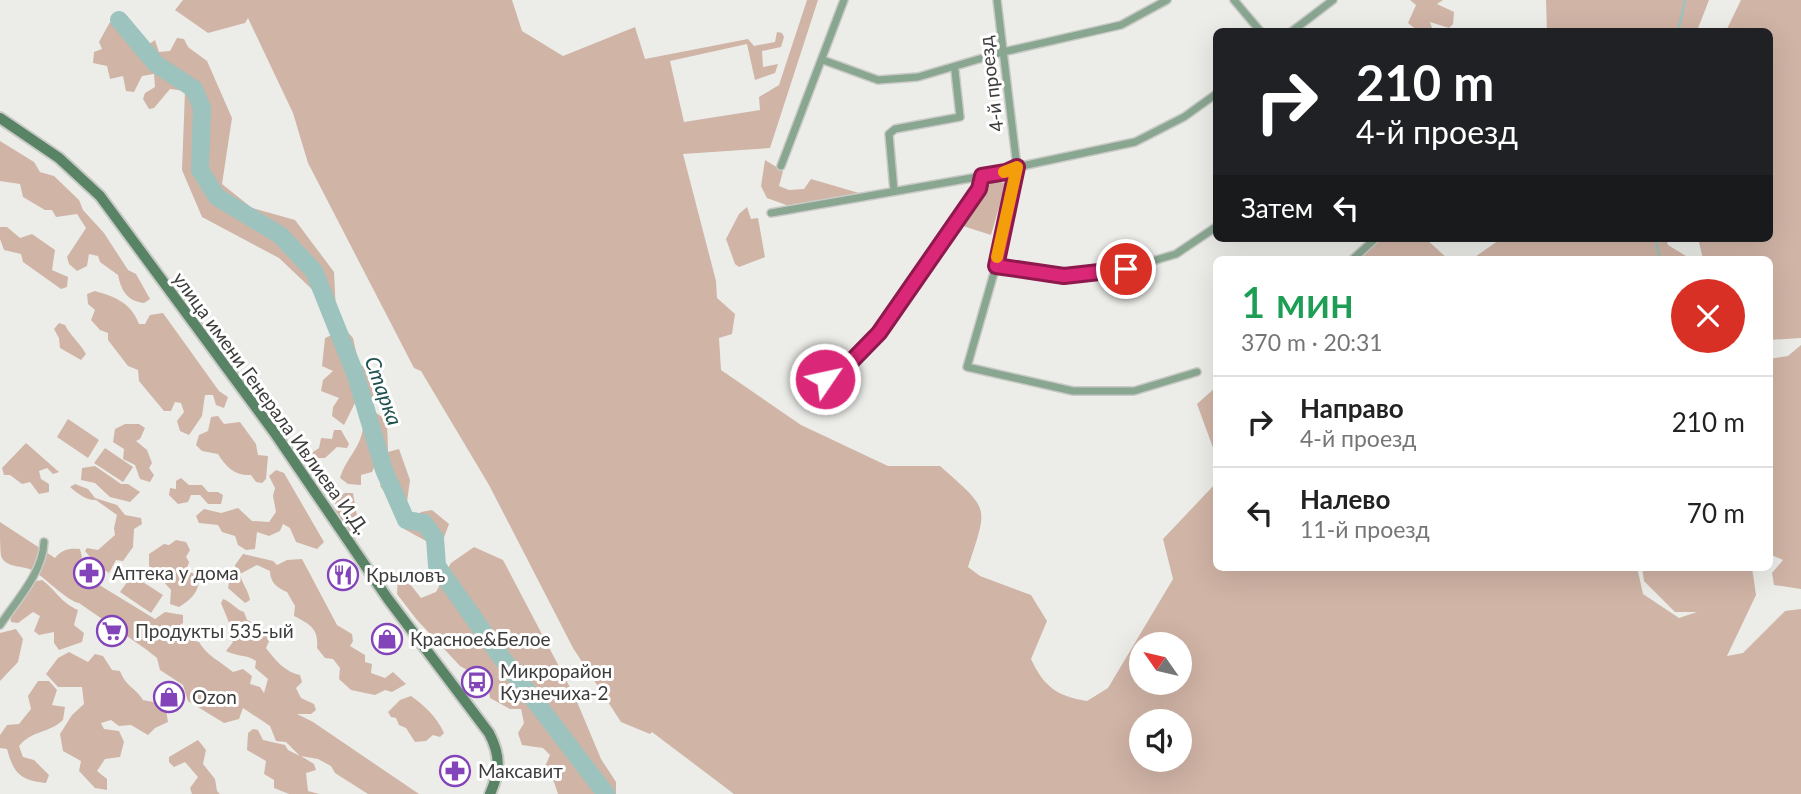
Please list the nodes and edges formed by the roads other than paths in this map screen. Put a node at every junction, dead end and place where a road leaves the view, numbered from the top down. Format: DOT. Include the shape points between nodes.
graph roads {
  1 [pos="844,0"];
  2 [pos="997,0"];
  3 [pos="1167,0"];
  4 [pos="1234,0"];
  5 [pos="1333,0"];
  6 [pos="1258,28"];
  7 [pos="1296,28"];
  8 [pos="1003,52"];
  9 [pos="823,60"];
  10 [pos="955,71"];
  11 [pos="1213,96"];
  12 [pos="0,118"];
  13 [pos="781,166"];
  14 [pos="1017,167"];
  15 [pos="982,176"];
  16 [pos="894,191"];
  17 [pos="771,213"];
  18 [pos="1213,229"];
  19 [pos="1372,242"];
  20 [pos="1356,256"];
  21 [pos="996,266"];
  22 [pos="820,372"];
  23 [pos="1197,372"];
  24 [pos="44,542"];
  25 [pos="0,625"];
  26 [pos="490,794"];
  1 -- 9 [label="street"];
  2 -- 8 [label="street, 4-й проезд"];
  3 -- 8 [label="street" via="1121,24"];
  4 -- 6 [label="street"];
  5 -- 7 [label="street"];
  8 -- 9 [label="street" via="918,77 878,80"];
  8 -- 14 [label="street, 4-й проезд"];
  9 -- 13 [label="street"];
  10 -- 16 [label="street" via="960,117 889,134"];
  11 -- 14 [label="street" via="1135,142"];
  12 -- 26 [label="street, улица имени Генерала Ивлиева И.Д." via="59,158 100,196 274,432 388,599 489,733 499,758"];
  14 -- 15 [label="street"];
  14 -- 21 [label="street, 4-й проезд"];
  15 -- 16 [label="street"];
  15 -- 22 [label="street" via="979,189 879,333 829,382"];
  16 -- 17 [label="street"];
  18 -- 21 [label="street" via="1176,254 1126,269 1064,276"];
  19 -- 20 [label="street"];
  21 -- 23 [label="street, 4-й проезд" via="967,367 1073,391 1134,391"];
  24 -- 25 [label="street" via="39,567"];
}
